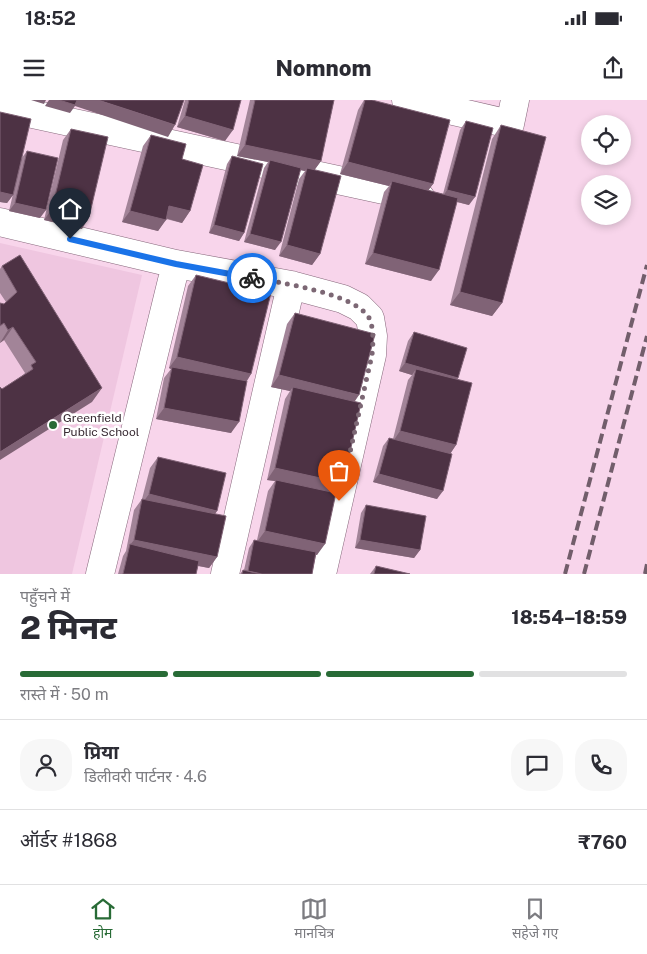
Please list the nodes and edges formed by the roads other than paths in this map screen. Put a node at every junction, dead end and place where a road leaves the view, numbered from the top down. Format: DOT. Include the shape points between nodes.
graph roads {
  1 [pos="406,100"];
  2 [pos="515,100"];
  3 [pos="0,107"];
  4 [pos="445,203"];
  5 [pos="0,222"];
  6 [pos="176,264"];
  7 [pos="291,285"];
  8 [pos="100,574"];
  9 [pos="225,574"];
  10 [pos="322,574"];
  1 -- 2 [label="street" via="510,124"];
  3 -- 4 [label="street"];
  5 -- 6 [label="street"];
  6 -- 7 [label="street"];
  6 -- 8 [label="street"];
  7 -- 9 [label="street"];
  7 -- 10 [label="street" via="343,299 359,307 370,318 373,336 372,355"];
}
